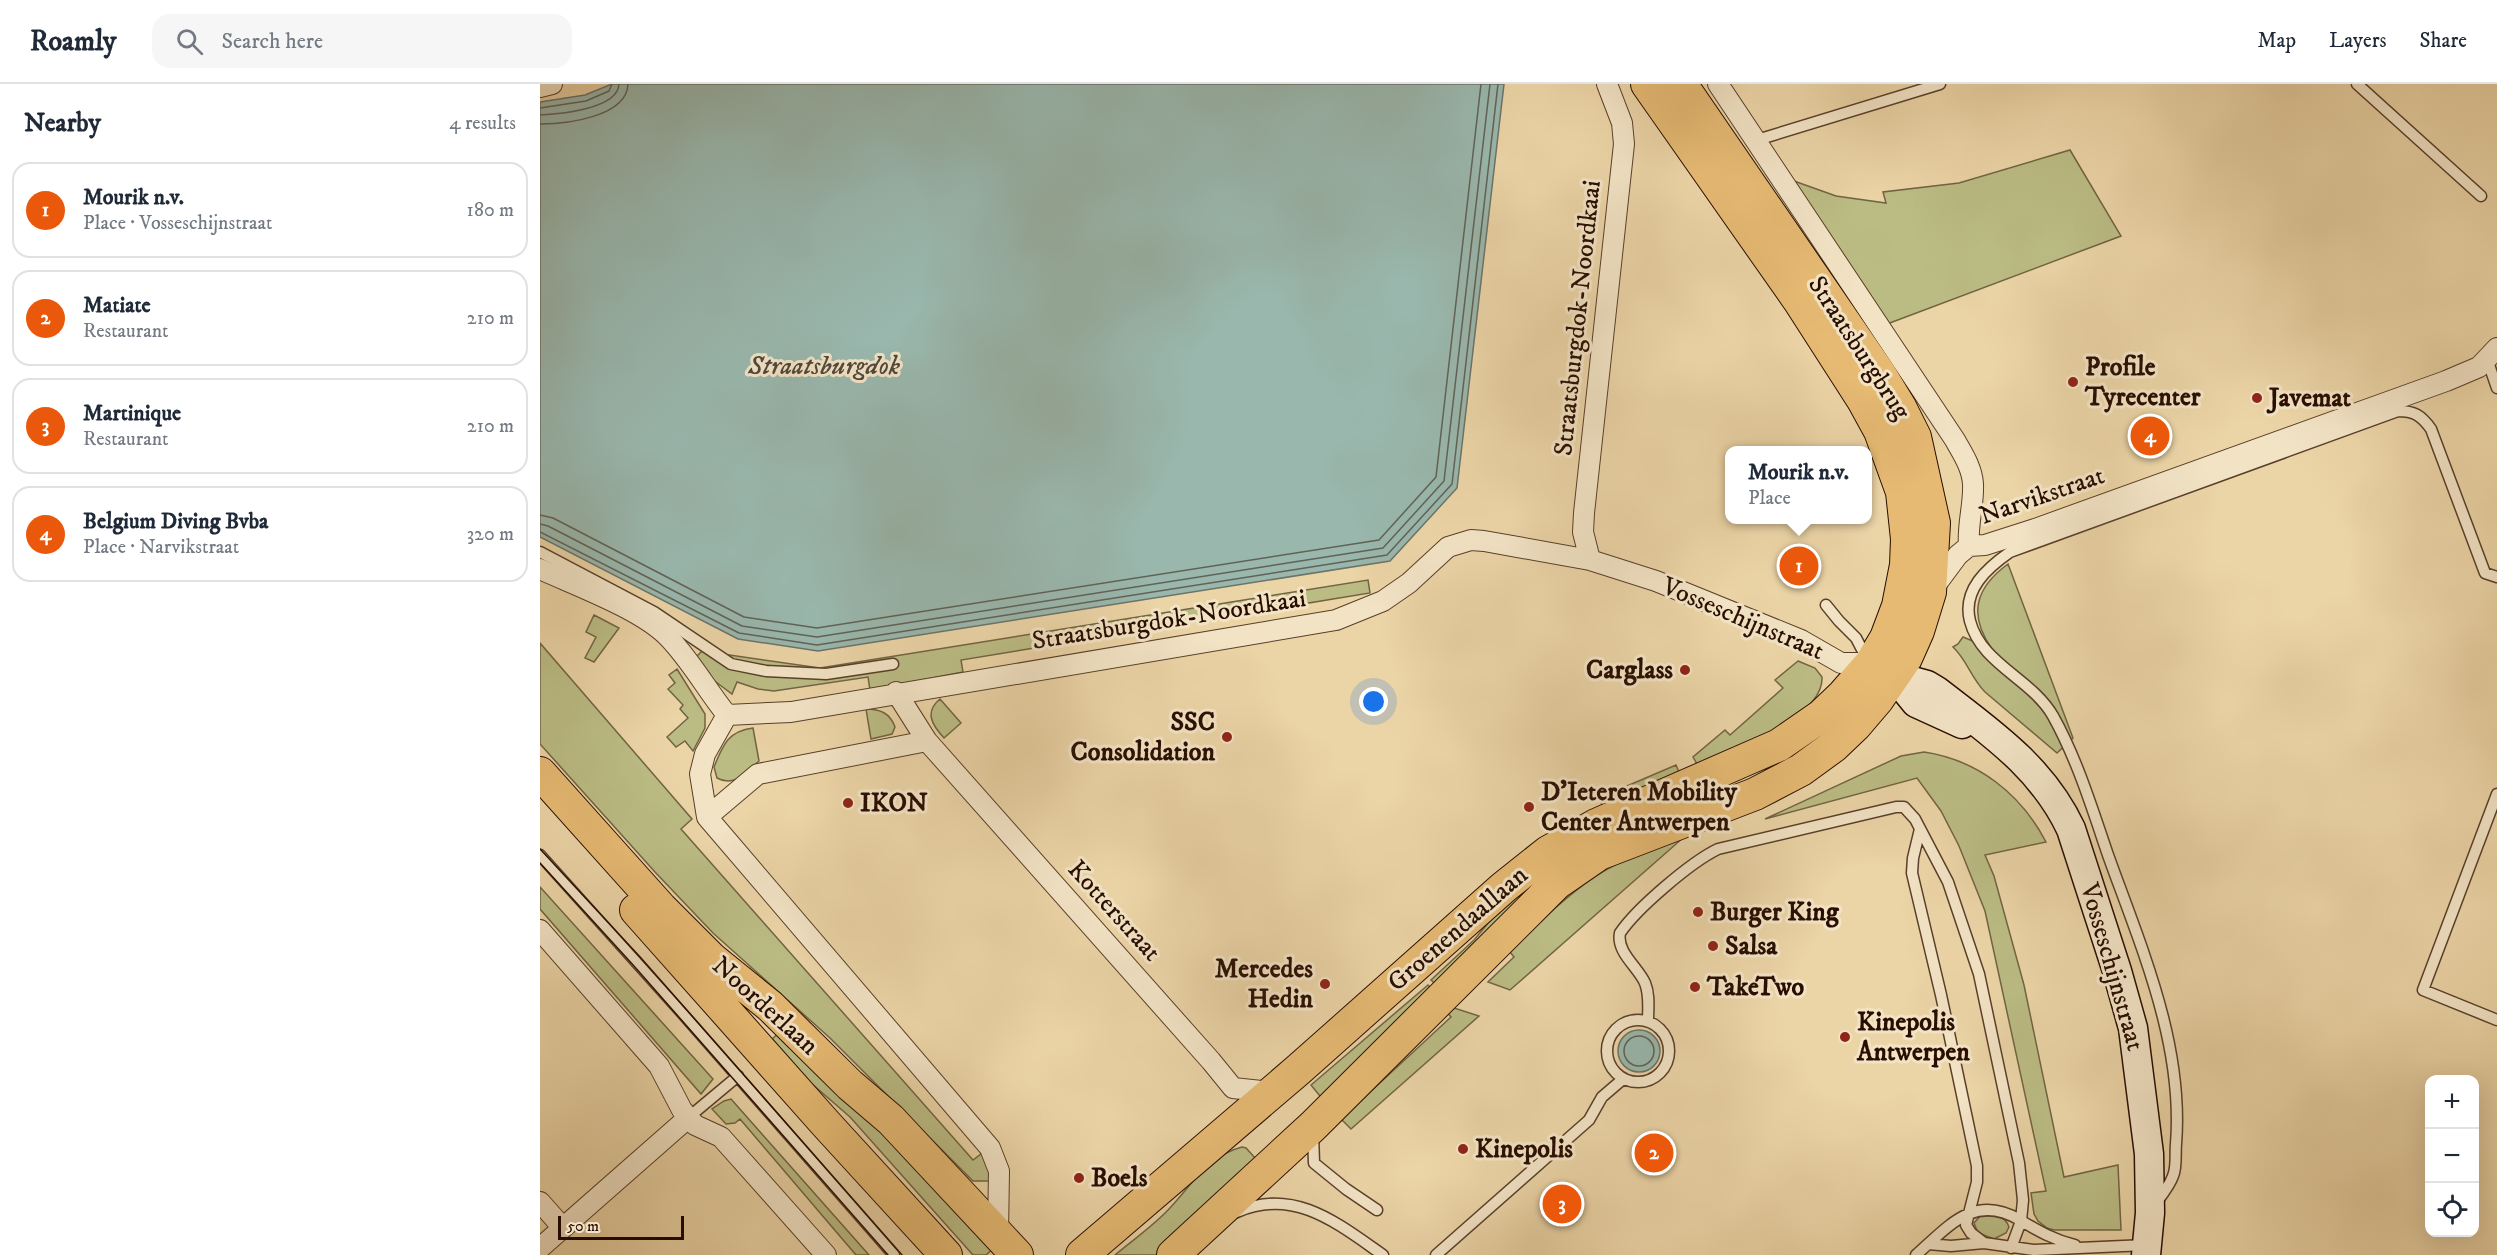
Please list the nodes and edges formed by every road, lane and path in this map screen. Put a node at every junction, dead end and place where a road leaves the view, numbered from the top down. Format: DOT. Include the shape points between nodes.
graph roads {
  1 [pos="552,84"];
  2 [pos="1607,84"];
  3 [pos="1647,84"];
  4 [pos="1681,84"];
  5 [pos="1718,84"];
  6 [pos="1940,84"];
  7 [pos="2356,84"];
  8 [pos="540,87"];
  9 [pos="1757,140"];
  10 [pos="2481,196"];
  11 [pos="2492,354"];
  12 [pos="2497,388"];
  13 [pos="1920,531"];
  14 [pos="1969,546"];
  15 [pos="540,552"];
  16 [pos="1590,560"];
  17 [pos="1433,561"];
  18 [pos="540,569"];
  19 [pos="2497,577"];
  20 [pos="1930,592"];
  21 [pos="1826,605"];
  22 [pos="893,664"];
  23 [pos="1883,670"];
  24 [pos="896,693"];
  25 [pos="728,715"];
  26 [pos="927,741"];
  27 [pos="540,773"];
  28 [pos="2497,794"];
  29 [pos="540,803"];
  30 [pos="707,817"];
  31 [pos="1920,829"];
  32 [pos="540,855"];
  33 [pos="540,930"];
  34 [pos="2497,1020"];
  35 [pos="1648,1021"];
  36 [pos="738,1076"];
  37 [pos="1623,1078"];
  38 [pos="1271,1092"];
  39 [pos="689,1118"];
  40 [pos="1313,1126"];
  41 [pos="540,1202"];
  42 [pos="1377,1210"];
  43 [pos="2150,1213"];
  44 [pos="1967,1214"];
  45 [pos="2021,1221"];
  46 [pos="1204,1227"];
  47 [pos="563,1228"];
  48 [pos="1008,1244"];
  49 [pos="1928,1244"];
  50 [pos="1981,1244"];
  51 [pos="2085,1247"];
  52 [pos="540,1248"];
  53 [pos="2011,1248"];
  54 [pos="2146,1250"];
  55 [pos="826,1255"];
  56 [pos="894,1255"];
  57 [pos="946,1255"];
  58 [pos="1082,1255"];
  59 [pos="1173,1255"];
  60 [pos="1383,1255"];
  61 [pos="1436,1255"];
  62 [pos="1916,1255"];
  63 [pos="1965,1255"];
  1 -- 8 [label="street"];
  2 -- 16 [label="street, Straatsburgdok-Noordkaai" via="1622,123 1624,144 1584,513 1583,532"];
  3 -- 13 [label="main road, Straatsburgbrug" via="1800,302 1863,400 1880,431"];
  4 -- 13 [label="main road, Straatsburgbrug" via="1900,407 1915,437"];
  5 -- 9 [label="street"];
  6 -- 9 [label="lane"];
  7 -- 10 [label="lane"];
  9 -- 14 [label="street" via="1969,466 1973,482"];
  11 -- 12 [label="lane"];
  11 -- 14 [label="street, Narvikstraat" via="2479,367 2401,397 2035,529 1985,545"];
  13 -- 20 [label="main road, Straatsburgbrug"];
  13 -- 23 [label="main road, Straatsburgbrug" via="1906,565 1899,606 1886,638"];
  14 -- 20 [label="street"];
  15 -- 22 [label="lane" via="654,612 731,664 743,668 826,674"];
  16 -- 17 [label="street, Vosseschijnstraat" via="1471,540 1448,547"];
  16 -- 23 [label="street, Vosseschijnstraat" via="1656,581 1801,640 1841,663"];
  17 -- 24 [label="street, Straatsburgdok-Noordkaai" via="1383,601 1336,620"];
  18 -- 25 [label="street" via="641,616 660,629"];
  19 -- 43 [label="lane, Narvikstraat" via="2484,573 2431,429 2422,417 2398,411 2010,552 1987,569 1971,594 1969,618 1985,650 2052,713 2064,739 2141,947 2169,1040 2178,1115 2174,1176"];
  20 -- 23 [label="main road, Straatsburgbrug" via="1918,631"];
  21 -- 23 [label="lane" via="1856,638 1867,660"];
  23 -- 38 [label="main road, Groenendaallaan" via="1843,695 1779,746 1596,825 1548,852"];
  23 -- 40 [label="main road, Groenendaallaan" via="1878,699 1848,733 1787,778 1608,850 1557,884"];
  23 -- 43 [label="street, Vosseschijnstraat" via="1916,703 2002,742 2039,777 2062,810 2118,971 2133,1028 2149,1154"];
  24 -- 25 [label="street, Straatsburgdok-Noordkaai" via="791,712"];
  24 -- 26 [label="street"];
  25 -- 30 [label="street" via="705,754 700,774"];
  26 -- 30 [label="street" via="758,774"];
  26 -- 38 [label="street, Kotterstraat" via="1233,1088"];
  27 -- 48 [label="main road, Noorderlaan" via="704,951 770,1006 891,1120"];
  28 -- 34 [label="lane" via="2423,990"];
  29 -- 57 [label="main road, Noorderlaan"];
  30 -- 48 [label="street, Noorderlaan" via="990,1148 999,1171"];
  31 -- 35 [label="lane" via="1910,812 1896,807 1718,849 1704,856 1620,933 1619,944 1649,995"];
  31 -- 44 [label="lane" via="1912,873 1977,1166 1977,1182"];
  31 -- 45 [label="lane" via="1948,882 1979,974 2019,1163 2024,1200"];
  32 -- 36 [label="lane"];
  33 -- 39 [label="street" via="659,1066"];
  35 -- 37 [label="lane" via="1623,1023 1608,1042 1606,1051 1611,1067"];
  35 -- 37 [label="lane" via="1666,1038 1666,1063 1648,1080"];
  36 -- 39 [label="lane"];
  36 -- 56 [label="lane"];
  37 -- 61 [label="lane" via="1602,1097 1588,1120"];
  38 -- 58 [label="main road, Groenendaallaan"];
  39 -- 47 [label="street"];
  39 -- 55 [label="street" via="721,1137"];
  40 -- 42 [label="lane" via="1314,1162"];
  40 -- 46 [label="main road, Groenendaallaan"];
  41 -- 47 [label="street"];
  43 -- 54 [label="street, Vosseschijnstraat"];
  44 -- 45 [label="lane" via="1983,1208 1996,1209"];
  44 -- 49 [label="lane"];
  44 -- 50 [label="lane" via="1965,1225"];
  45 -- 51 [label="lane" via="2048,1237"];
  45 -- 53 [label="lane"];
  46 -- 59 [label="main road, Groenendaallaan"];
  46 -- 60 [label="lane" via="1252,1205 1288,1203 1333,1221"];
  47 -- 52 [label="street"];
  49 -- 50 [label="lane"];
  49 -- 62 [label="lane"];
  50 -- 53 [label="lane"];
  50 -- 63 [label="lane"];
  51 -- 53 [label="lane"];
  51 -- 54 [label="lane"];
}
